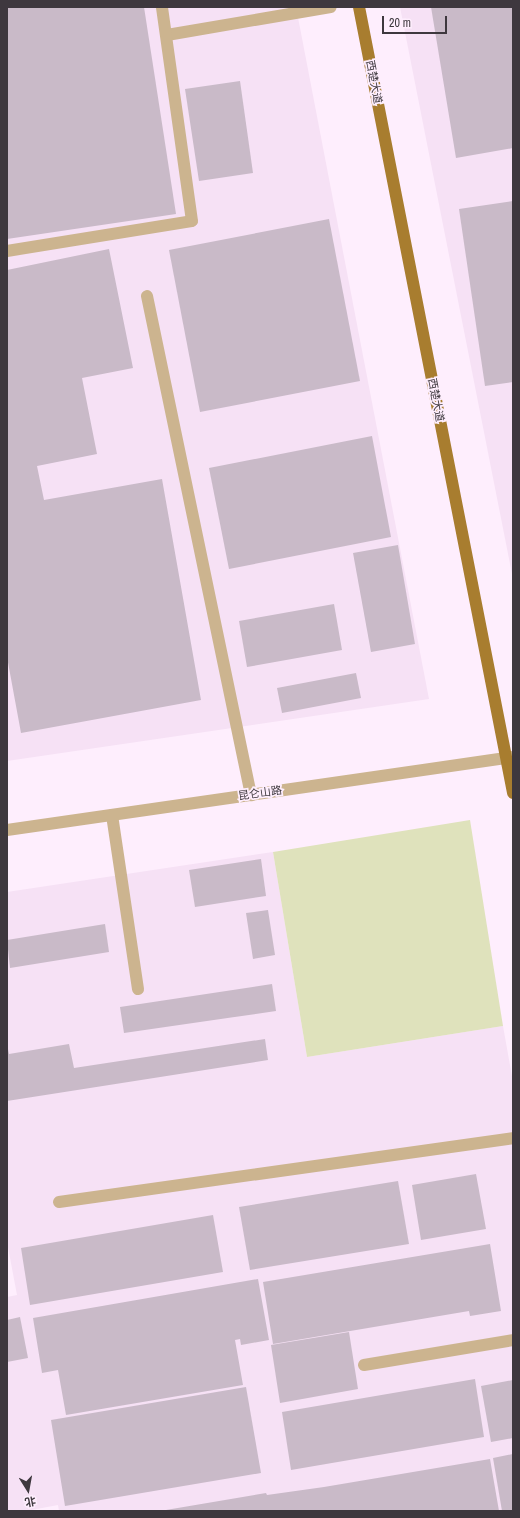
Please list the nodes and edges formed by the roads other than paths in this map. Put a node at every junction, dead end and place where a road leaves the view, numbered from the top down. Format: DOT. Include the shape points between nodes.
graph roads {
  1 [pos="162,7"];
  2 [pos="331,7"];
  3 [pos="359,7"];
  4 [pos="167,35"];
  5 [pos="7,251"];
  6 [pos="147,296"];
  7 [pos="510,757"];
  8 [pos="513,793"];
  9 [pos="251,795"];
  10 [pos="112,815"];
  11 [pos="7,830"];
  12 [pos="138,989"];
  13 [pos="513,1138"];
  14 [pos="59,1202"];
  15 [pos="513,1340"];
  16 [pos="364,1365"];
  1 -- 4 [label="street"];
  2 -- 4 [label="street"];
  3 -- 7 [label="main road, 西楚大道"];
  4 -- 5 [label="street" via="192,221"];
  6 -- 9 [label="street"];
  7 -- 8 [label="main road, 西楚大道"];
  7 -- 9 [label="street, 昆仑山路"];
  9 -- 10 [label="street, 昆仑山路"];
  10 -- 11 [label="street, 昆仑山路"];
  10 -- 12 [label="street"];
  13 -- 14 [label="street"];
  15 -- 16 [label="street"];
}
